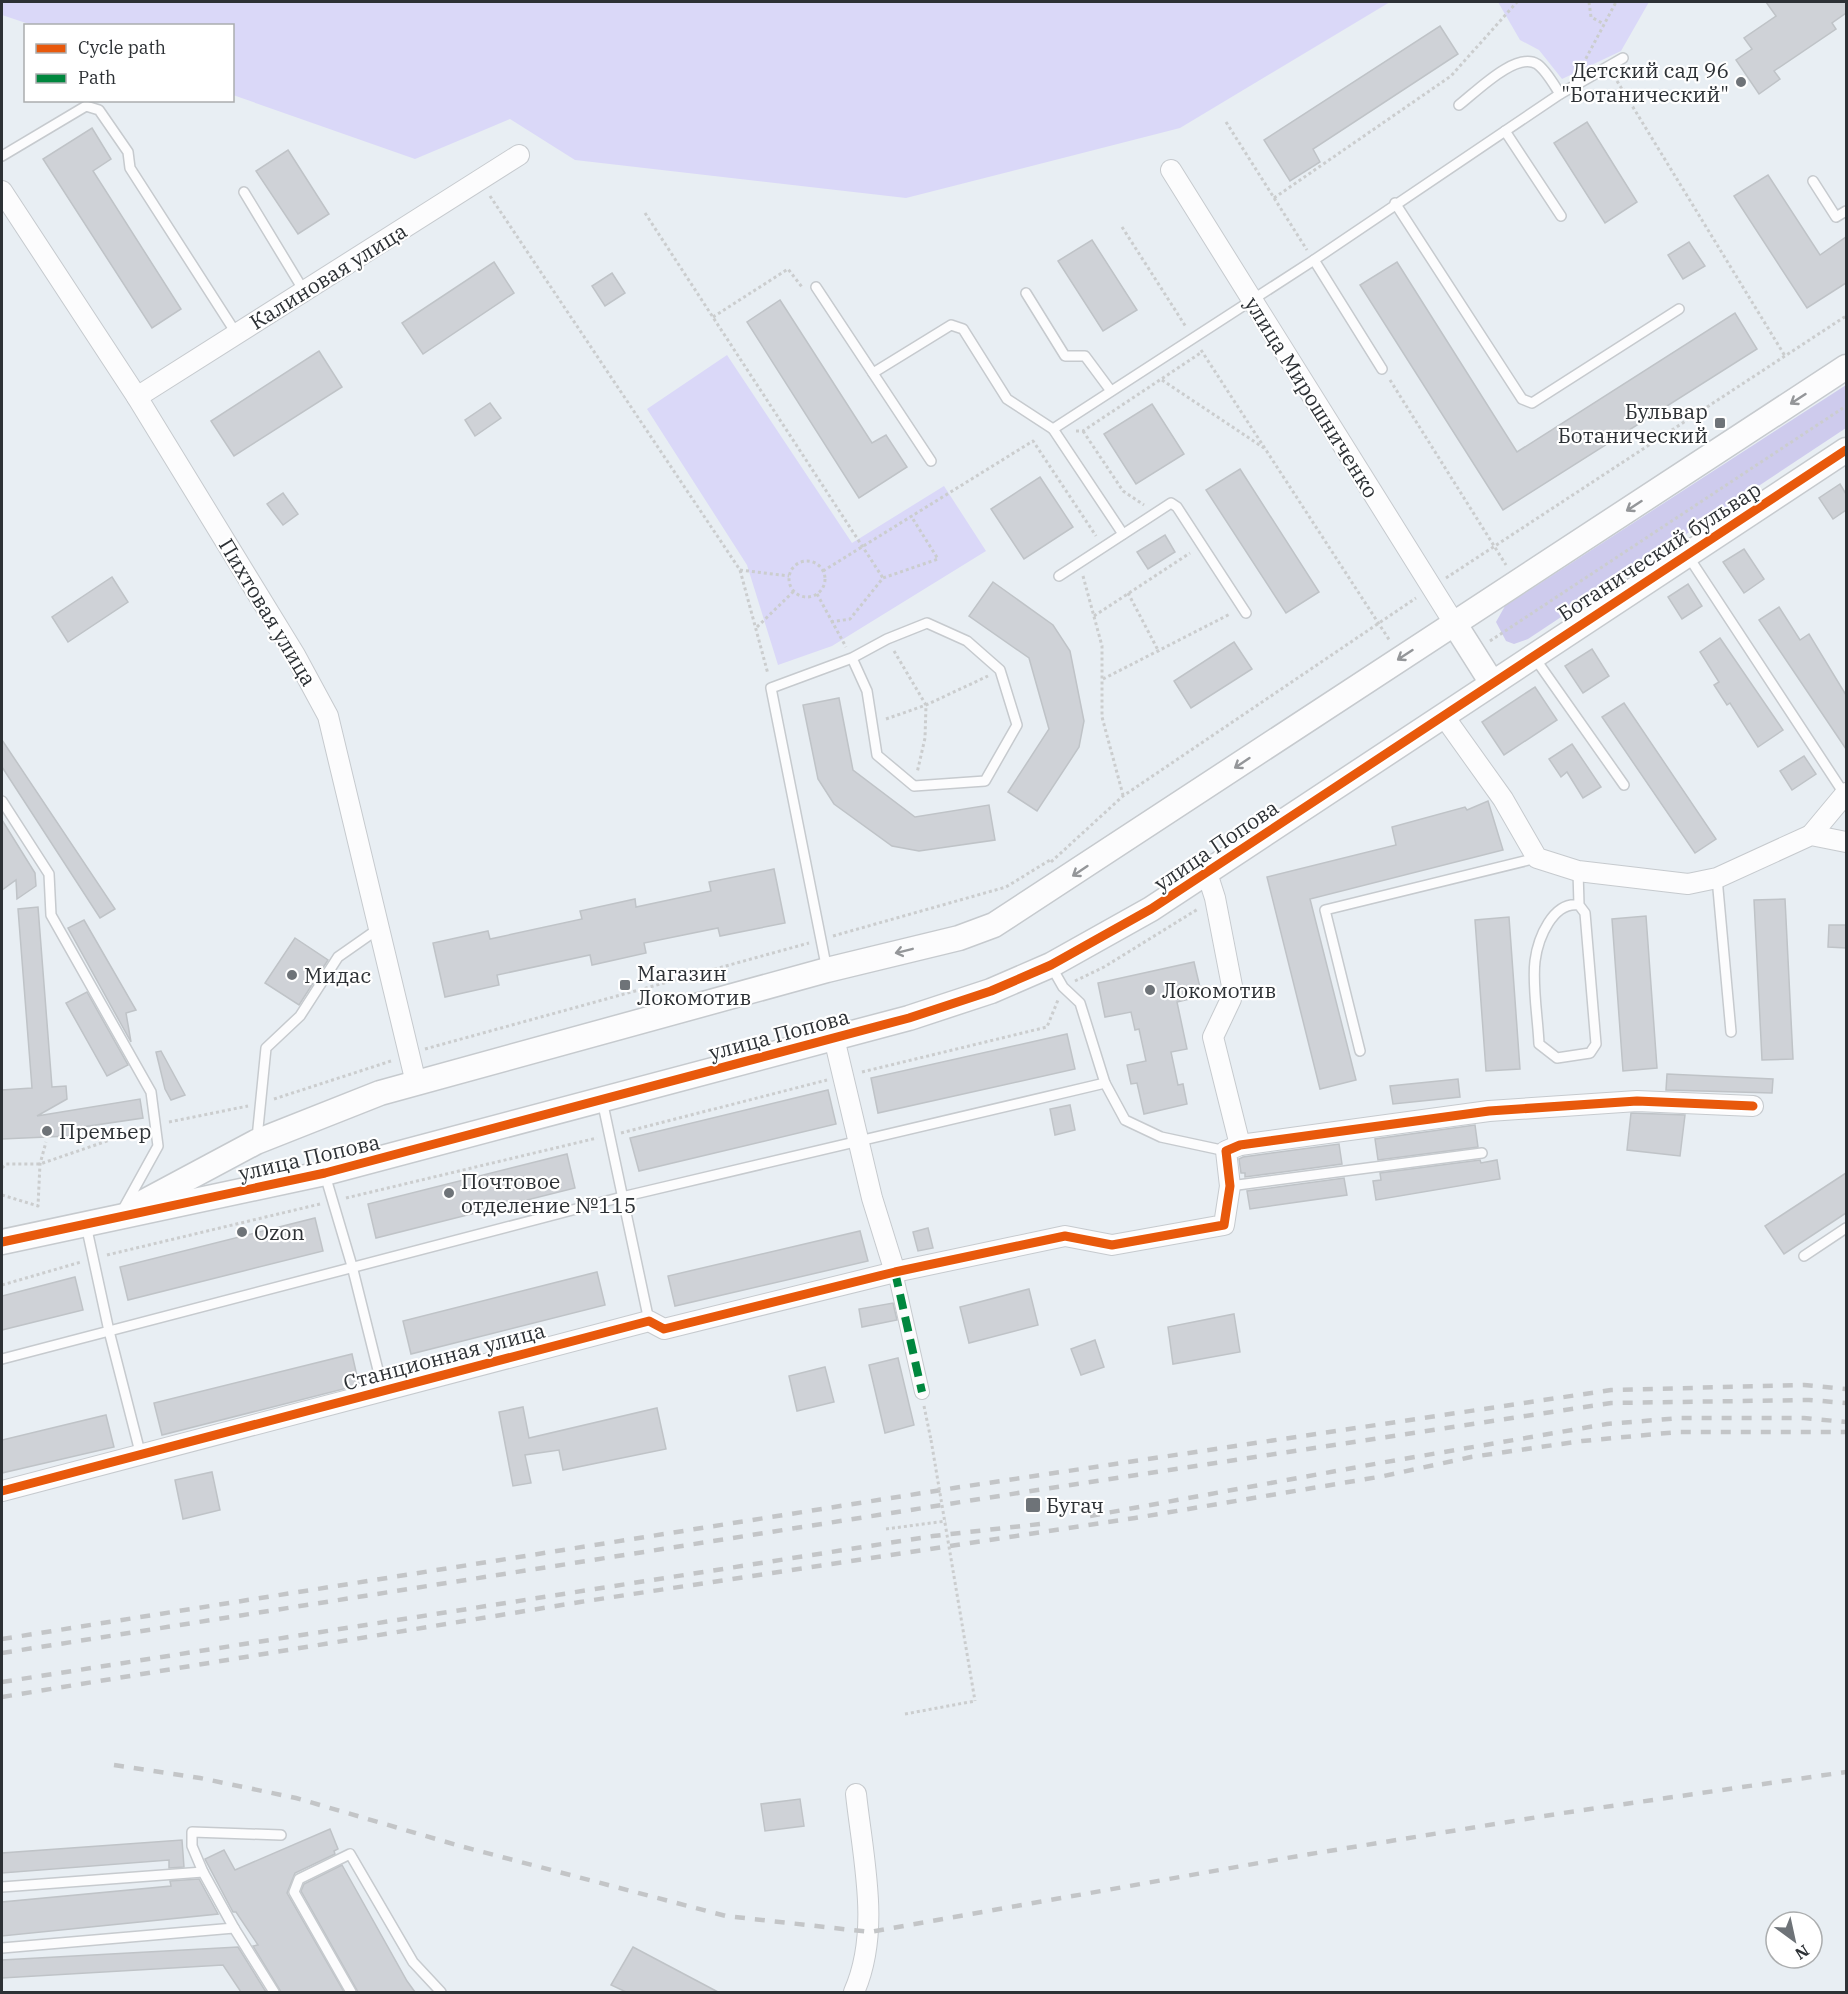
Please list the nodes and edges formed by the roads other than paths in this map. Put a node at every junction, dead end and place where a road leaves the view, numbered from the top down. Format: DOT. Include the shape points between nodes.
graph roads {
  1 [pos="1623,57"];
  2 [pos="1560,94"];
  3 [pos="1459,105"];
  4 [pos="1504,131"];
  5 [pos="519,155"];
  6 [pos="2,156"];
  7 [pos="1171,170"];
  8 [pos="1813,181"];
  9 [pos="2,191"];
  10 [pos="244,192"];
  11 [pos="1395,204"];
  12 [pos="1846,211"];
  13 [pos="1561,216"];
  14 [pos="1314,260"];
  15 [pos="816,287"];
  16 [pos="304,291"];
  17 [pos="1026,293"];
  18 [pos="1251,300"];
  19 [pos="1679,309"];
  20 [pos="236,333"];
  21 [pos="1846,367"];
  22 [pos="1382,369"];
  23 [pos="873,373"];
  24 [pos="1111,391"];
  25 [pos="137,397"];
  26 [pos="1053,429"];
  27 [pos="1845,455"];
  28 [pos="931,461"];
  29 [pos="1123,534"];
  30 [pos="1687,554"];
  31 [pos="1059,576"];
  32 [pos="1244,609"];
  33 [pos="1454,623"];
  34 [pos="1533,656"];
  35 [pos="852,658"];
  36 [pos="1492,683"];
  37 [pos="1443,715"];
  38 [pos="1624,785"];
  39 [pos="1846,794"];
  40 [pos="2,801"];
  41 [pos="1811,835"];
  42 [pos="1846,842"];
  43 [pos="1537,858"];
  44 [pos="1578,871"];
  45 [pos="1207,873"];
  46 [pos="1717,878"];
  47 [pos="1579,905"];
  48 [pos="378,929"];
  49 [pos="1050,965"];
  50 [pos="827,970"];
  51 [pos="1731,1032"];
  52 [pos="834,1038"];
  53 [pos="1360,1051"];
  54 [pos="416,1083"];
  55 [pos="1105,1083"];
  56 [pos="602,1100"];
  57 [pos="1753,1107"];
  58 [pos="256,1142"];
  59 [pos="859,1142"];
  60 [pos="1233,1148"];
  61 [pos="1482,1153"];
  62 [pos="325,1173"];
  63 [pos="1230,1186"];
  64 [pos="622,1197"];
  65 [pos="120,1215"];
  66 [pos="86,1224"];
  67 [pos="1846,1228"];
  68 [pos="2,1242"];
  69 [pos="1804,1256"];
  70 [pos="352,1266"];
  71 [pos="895,1272"];
  72 [pos="649,1321"];
  73 [pos="109,1330"];
  74 [pos="2,1359"];
  75 [pos="383,1389"];
  76 [pos="922,1392"];
  77 [pos="141,1456"];
  78 [pos="2,1491"];
  79 [pos="856,1794"];
  80 [pos="281,1835"];
  81 [pos="203,1872"];
  82 [pos="2,1887"];
  83 [pos="234,1928"];
  84 [pos="2,1948"];
  85 [pos="274,1992"];
  86 [pos="351,1992"];
  87 [pos="441,1992"];
  88 [pos="854,1992"];
  1 -- 2 [label="lane"];
  2 -- 3 [label="lane" via="1539,65 1527,60 1513,64"];
  2 -- 4 [label="lane"];
  4 -- 11 [label="lane"];
  4 -- 13 [label="lane"];
  5 -- 16 [label="street, Калиновая улица"];
  6 -- 20 [label="lane" via="86,106 99,110 128,152 130,168"];
  7 -- 18 [label="street, улица Мирошниченко"];
  8 -- 12 [label="lane" via="1836,217"];
  9 -- 25 [label="street, Пихтовая улица"];
  10 -- 16 [label="lane"];
  11 -- 14 [label="lane"];
  11 -- 19 [label="lane" via="1522,399 1532,403"];
  14 -- 18 [label="lane"];
  14 -- 22 [label="lane"];
  15 -- 23 [label="lane"];
  16 -- 20 [label="street, Калиновая улица"];
  17 -- 24 [label="lane" via="1065,356 1085,356"];
  18 -- 24 [label="lane"];
  18 -- 33 [label="street, улица Мирошниченко"];
  20 -- 25 [label="street, Калиновая улица"];
  21 -- 33 [label="street, one-way"];
  23 -- 26 [label="lane" via="951,325 963,329 1007,399"];
  23 -- 28 [label="lane"];
  24 -- 26 [label="lane"];
  25 -- 48 [label="street, Пихтовая улица" via="295,655 328,716"];
  26 -- 29 [label="lane"];
  27 -- 30 [label="street, Ботанический бульвар"];
  29 -- 31 [label="lane"];
  29 -- 32 [label="lane" via="1171,503"];
  30 -- 34 [label="street, Ботанический бульвар"];
  30 -- 39 [label="lane"];
  33 -- 36 [label="street"];
  33 -- 50 [label="street, улица Попова, one-way" via="994,925 959,938"];
  34 -- 36 [label="street, Ботанический бульвар"];
  34 -- 38 [label="lane"];
  35 -- 35 [label="lane" via="927,623 967,641 1000,670 1017,725 985,781 914,786 877,755 867,692"];
  35 -- 50 [label="lane" via="771,688"];
  36 -- 37 [label="street, улица Попова"];
  37 -- 43 [label="street" via="1503,799"];
  37 -- 45 [label="street, улица Попова"];
  39 -- 41 [label="street"];
  40 -- 65 [label="lane" via="49,874 51,915 151,1092 158,1146"];
  41 -- 42 [label="street"];
  41 -- 46 [label="street"];
  43 -- 44 [label="street"];
  43 -- 53 [label="lane" via="1325,910"];
  44 -- 46 [label="street" via="1688,884"];
  44 -- 47 [label="lane"];
  45 -- 49 [label="street, улица Попова"];
  45 -- 60 [label="street" via="1232,986 1231,999 1213,1037"];
  46 -- 51 [label="lane"];
  47 -- 47 [label="lane" via="1585,913 1596,1044 1590,1053 1557,1058 1539,1044 1535,960 1552,917 1560,908"];
  48 -- 54 [label="street, Пихтовая улица"];
  48 -- 58 [label="lane" via="338,957 300,1016 266,1048"];
  49 -- 52 [label="street, улица Попова" via="991,991"];
  49 -- 55 [label="lane" via="1063,987 1080,1003"];
  50 -- 54 [label="street, улица Попова"];
  52 -- 56 [label="street, улица Попова"];
  52 -- 59 [label="street"];
  54 -- 58 [label="street, улица Попова" via="380,1093"];
  55 -- 59 [label="lane"];
  55 -- 60 [label="lane" via="1125,1120 1161,1137"];
  56 -- 62 [label="street, улица Попова"];
  56 -- 64 [label="lane"];
  57 -- 60 [label="street" via="1637,1101 1500,1111"];
  58 -- 65 [label="street, улица Попова"];
  59 -- 64 [label="lane"];
  59 -- 71 [label="street"];
  60 -- 63 [label="street"];
  61 -- 63 [label="lane"];
  62 -- 65 [label="street, улица Попова"];
  62 -- 70 [label="lane"];
  63 -- 71 [label="street, Станционная улица" via="1224,1225 1112,1245 1065,1236"];
  64 -- 70 [label="lane"];
  64 -- 72 [label="lane"];
  65 -- 66 [label="street, улица Попова"];
  66 -- 68 [label="street, улица Попова"];
  66 -- 73 [label="lane"];
  67 -- 69 [label="lane"];
  70 -- 73 [label="lane"];
  70 -- 75 [label="lane"];
  71 -- 72 [label="street, Станционная улица" via="664,1329"];
  71 -- 76 [label="street"];
  72 -- 75 [label="street, Станционная улица"];
  73 -- 74 [label="lane"];
  73 -- 77 [label="lane"];
  75 -- 77 [label="street, Станционная улица"];
  77 -- 78 [label="street, Станционная улица"];
  79 -- 88 [label="street" via="870,1932 864,1970"];
  80 -- 81 [label="lane" via="192,1832 192,1846"];
  81 -- 82 [label="lane"];
  81 -- 83 [label="lane"];
  83 -- 84 [label="lane"];
  83 -- 85 [label="lane"];
  86 -- 87 [label="lane" via="294,1892 299,1879 350,1854 413,1962"];
}
